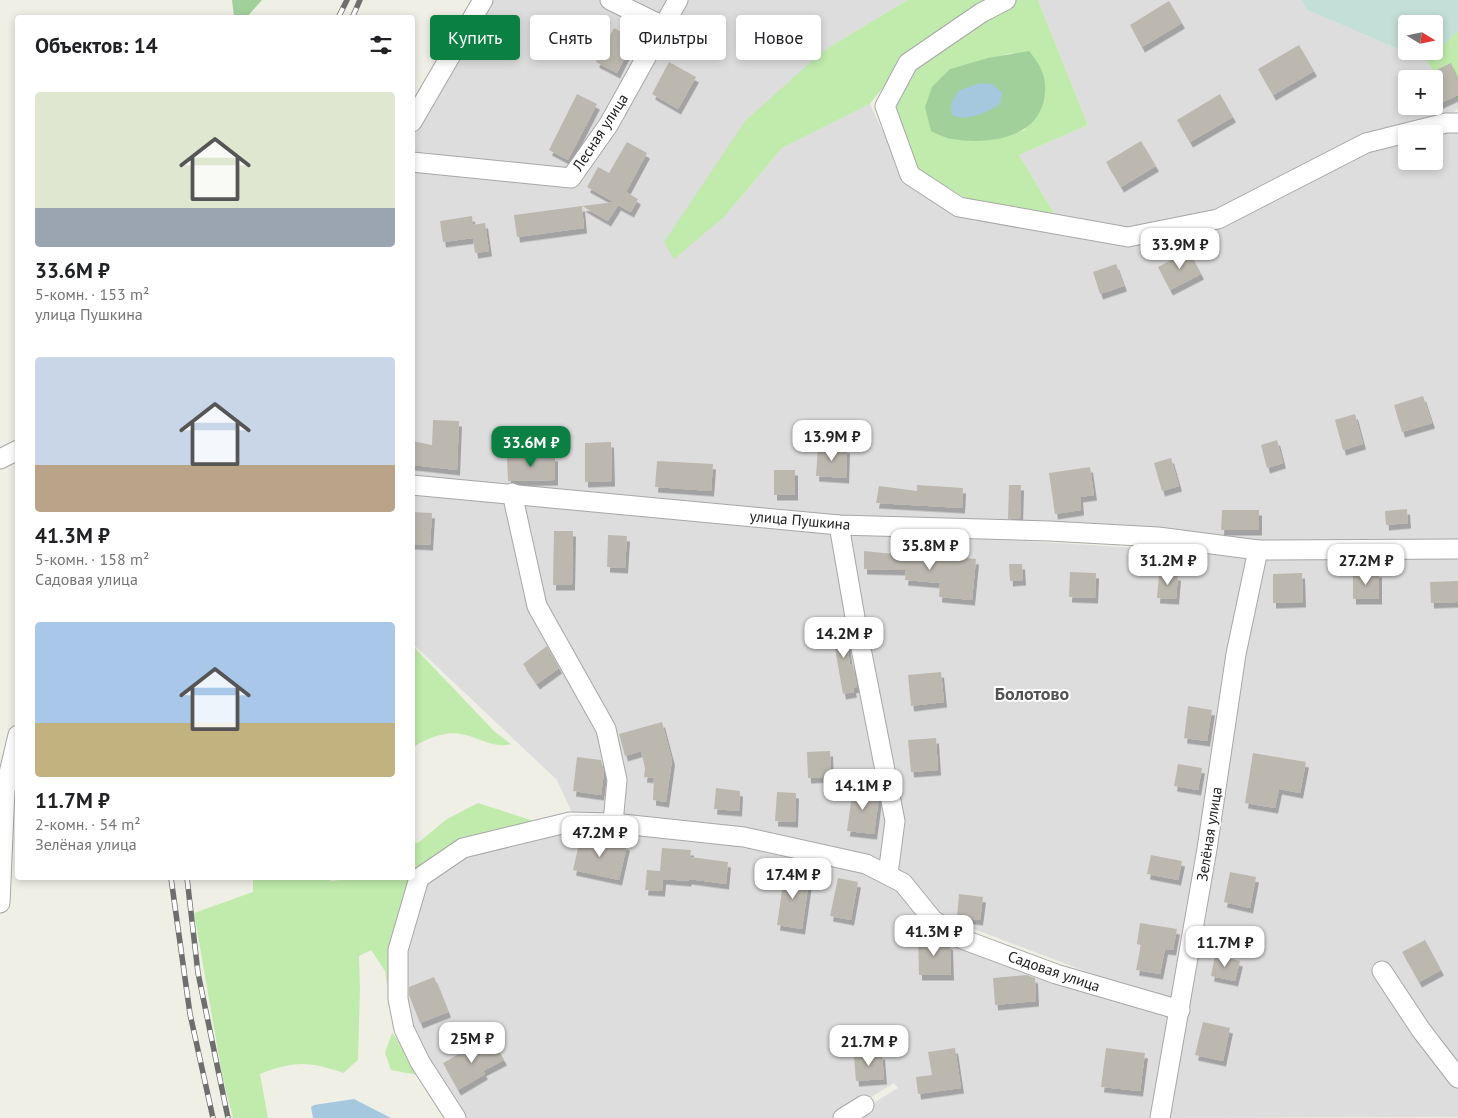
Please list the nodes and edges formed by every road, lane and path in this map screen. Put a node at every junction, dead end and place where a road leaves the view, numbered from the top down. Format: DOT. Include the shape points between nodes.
graph roads {
  1 [pos="483,0"];
  2 [pos="610,0"];
  3 [pos="678,0"];
  4 [pos="1006,0"];
  5 [pos="641,15"];
  6 [pos="669,15"];
  7 [pos="644,60"];
  8 [pos="415,117"];
  9 [pos="1458,123"];
  10 [pos="415,162"];
  11 [pos="15,452"];
  12 [pos="0,459"];
  13 [pos="415,485"];
  14 [pos="512,493"];
  15 [pos="839,525"];
  16 [pos="1258,550"];
  17 [pos="1458,550"];
  18 [pos="15,749"];
  19 [pos="613,823"];
  20 [pos="888,874"];
  21 [pos="0,903"];
  22 [pos="1382,971"];
  23 [pos="1180,1010"];
  24 [pos="1458,1078"];
  25 [pos="864,1105"];
  26 [pos="456,1118"];
  27 [pos="844,1118"];
  28 [pos="1160,1118"];
  1 -- 8 [label="street"];
  2 -- 5 [label="street"];
  3 -- 6 [label="street, Лесная улица"];
  4 -- 9 [label="street" via="908,64 885,106 910,175 959,207 1128,236 1218,220 1366,143 1446,123"];
  7 -- 10 [label="street, Лесная улица" via="609,124 571,178"];
  11 -- 12 [label="street"];
  13 -- 14 [label="street, улица Пушкина"];
  14 -- 15 [label="street, улица Пушкина"];
  14 -- 19 [label="street" via="537,606 606,729 617,780"];
  15 -- 16 [label="street, улица Пушкина" via="1040,530 1158,537"];
  15 -- 20 [label="street" via="895,821"];
  16 -- 17 [label="street, улица Пушкина"];
  16 -- 23 [label="street, Зелёная улица" via="1236,654"];
  18 -- 21 [label="street" via="6,790"];
  19 -- 20 [label="street, Садовая улица" via="744,837 866,864"];
  19 -- 26 [label="street, Садовая улица" via="570,822 463,848 418,878 398,950 398,999 404,1029 420,1062"];
  20 -- 23 [label="street, Садовая улица" via="902,883 933,920 962,938 1056,974"];
  22 -- 24 [label="street"];
  23 -- 28 [label="street, Зелёная улица"];
  25 -- 27 [label="street"];
}
